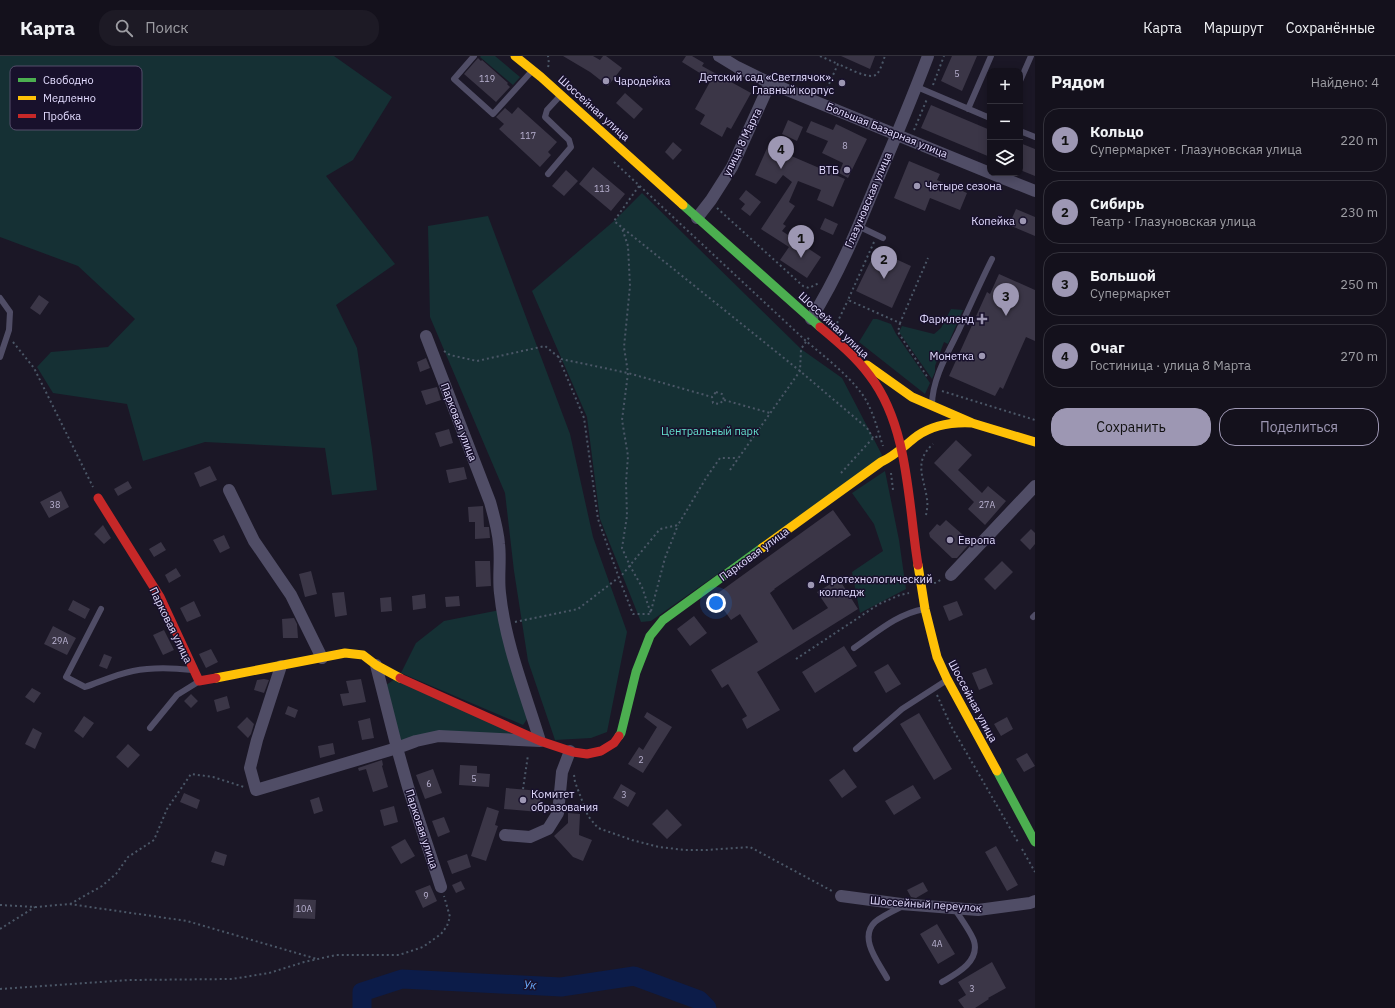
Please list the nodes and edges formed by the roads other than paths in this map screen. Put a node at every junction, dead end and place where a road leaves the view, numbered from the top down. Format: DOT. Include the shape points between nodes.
graph roads {
  1 [pos="474,56"];
  2 [pos="515,56"];
  3 [pos="719,56"];
  4 [pos="928,56"];
  5 [pos="991,56"];
  6 [pos="1031,56"];
  7 [pos="532,70"];
  8 [pos="1023,74"];
  9 [pos="770,83"];
  10 [pos="916,87"];
  11 [pos="561,95"];
  12 [pos="968,109"];
  13 [pos="987,117"];
  14 [pos="1023,131"];
  15 [pos="897,135"];
  16 [pos="1035,137"];
  17 [pos="987,172"];
  18 [pos="548,174"];
  19 [pos="997,176"];
  20 [pos="1035,192"];
  21 [pos="696,218"];
  22 [pos="858,226"];
  23 [pos="883,238"];
  24 [pos="992,259"];
  25 [pos="0,298"];
  26 [pos="811,318"];
  27 [pos="426,336"];
  28 [pos="849,352"];
  29 [pos="0,357"];
  30 [pos="932,405"];
  31 [pos="972,423"];
  32 [pos="1035,442"];
  33 [pos="902,449"];
  34 [pos="1035,486"];
  35 [pos="229,490"];
  36 [pos="98,498"];
  37 [pos="950,575"];
  38 [pos="102,609"];
  39 [pos="925,609"];
  40 [pos="854,648"];
  41 [pos="322,658"];
  42 [pos="376,665"];
  43 [pos="281,666"];
  44 [pos="194,671"];
  45 [pos="947,679"];
  46 [pos="199,681"];
  47 [pos="150,728"];
  48 [pos="540,741"];
  49 [pos="397,748"];
  50 [pos="856,749"];
  51 [pos="570,751"];
  52 [pos="505,835"];
  53 [pos="1035,842"];
  54 [pos="441,887"];
  55 [pos="841,896"];
  56 [pos="1035,901"];
  57 [pos="905,904"];
  58 [pos="954,908"];
  59 [pos="887,978"];
  60 [pos="942,982"];
  1 -- 7 [label="lane" via="454,79 494,114"];
  2 -- 7 [label="street, Шоссейная улица"];
  3 -- 9 [label="street, Большая Базарная улица"];
  4 -- 10 [label="street, Глазуновская улица"];
  5 -- 12 [label="lane"];
  6 -- 8 [label="lane"];
  7 -- 11 [label="street, Шоссейная улица"];
  9 -- 15 [label="street, Большая Базарная улица"];
  9 -- 21 [label="street, улица 8 Марта" via="732,167"];
  10 -- 12 [label="lane"];
  10 -- 15 [label="street, Глазуновская улица"];
  11 -- 18 [label="lane" via="547,110 545,117 569,140 571,147"];
  11 -- 21 [label="street, Шоссейная улица"];
  12 -- 13 [label="lane"];
  14 -- 16 [label="lane"];
  15 -- 17 [label="street, Большая Базарная улица"];
  15 -- 22 [label="street, Глазуновская улица"];
  19 -- 20 [label="street, Большая Базарная улица"];
  21 -- 26 [label="street, Шоссейная улица"];
  22 -- 23 [label="lane"];
  22 -- 26 [label="street, Глазуновская улица" via="823,299"];
  24 -- 30 [label="lane" via="946,358 934,388"];
  25 -- 29 [label="lane" via="10,312 9,330"];
  26 -- 28 [label="street, Шоссейная улица"];
  27 -- 48 [label="street, Парковая улица" via="490,502 500,544 500,592 506,624 517,670"];
  28 -- 30 [label="street" via="912,397"];
  28 -- 33 [label="street, Шоссейная улица" via="879,390 889,410"];
  30 -- 31 [label="street"];
  31 -- 32 [label="street"];
  31 -- 33 [label="street, Парковая улица" via="955,422 940,426 919,435"];
  33 -- 39 [label="street, Шоссейная улица"];
  33 -- 51 [label="street, Парковая улица" via="663,620 650,636 642,654 621,733 614,743 602,751 587,754"];
  34 -- 37 [label="street"];
  35 -- 41 [label="street" via="254,541 291,595"];
  36 -- 44 [label="street, Парковая улица" via="160,597"];
  38 -- 44 [label="lane" via="66,677 85,687 132,671 154,668"];
  39 -- 40 [label="lane" via="912,611 894,620"];
  39 -- 45 [label="street, Шоссейная улица" via="937,657"];
  41 -- 42 [label="street, Парковая улица" via="354,653 363,655"];
  41 -- 43 [label="street, Парковая улица"];
  42 -- 48 [label="street, Парковая улица"];
  42 -- 49 [label="street, Парковая улица"];
  43 -- 46 [label="street, Парковая улица"];
  43 -- 49 [label="street, Парковая улица" via="250,768 256,790"];
  44 -- 46 [label="street, Парковая улица"];
  45 -- 50 [label="lane" via="902,709"];
  45 -- 53 [label="street, Шоссейная улица"];
  46 -- 47 [label="lane" via="177,695"];
  48 -- 49 [label="street, Парковая улица" via="439,736"];
  48 -- 51 [label="street, Парковая улица"];
  49 -- 54 [label="street, Парковая улица"];
  51 -- 52 [label="street" via="562,772 558,813 548,829 530,837"];
  55 -- 57 [label="street, Шоссейный переулок"];
  56 -- 58 [label="street, Шоссейный переулок" via="978,910"];
  57 -- 58 [label="street, Шоссейный переулок"];
  57 -- 59 [label="lane" via="875,922 869,934 872,952"];
  58 -- 60 [label="lane" via="974,941 974,951 963,969"];
}
